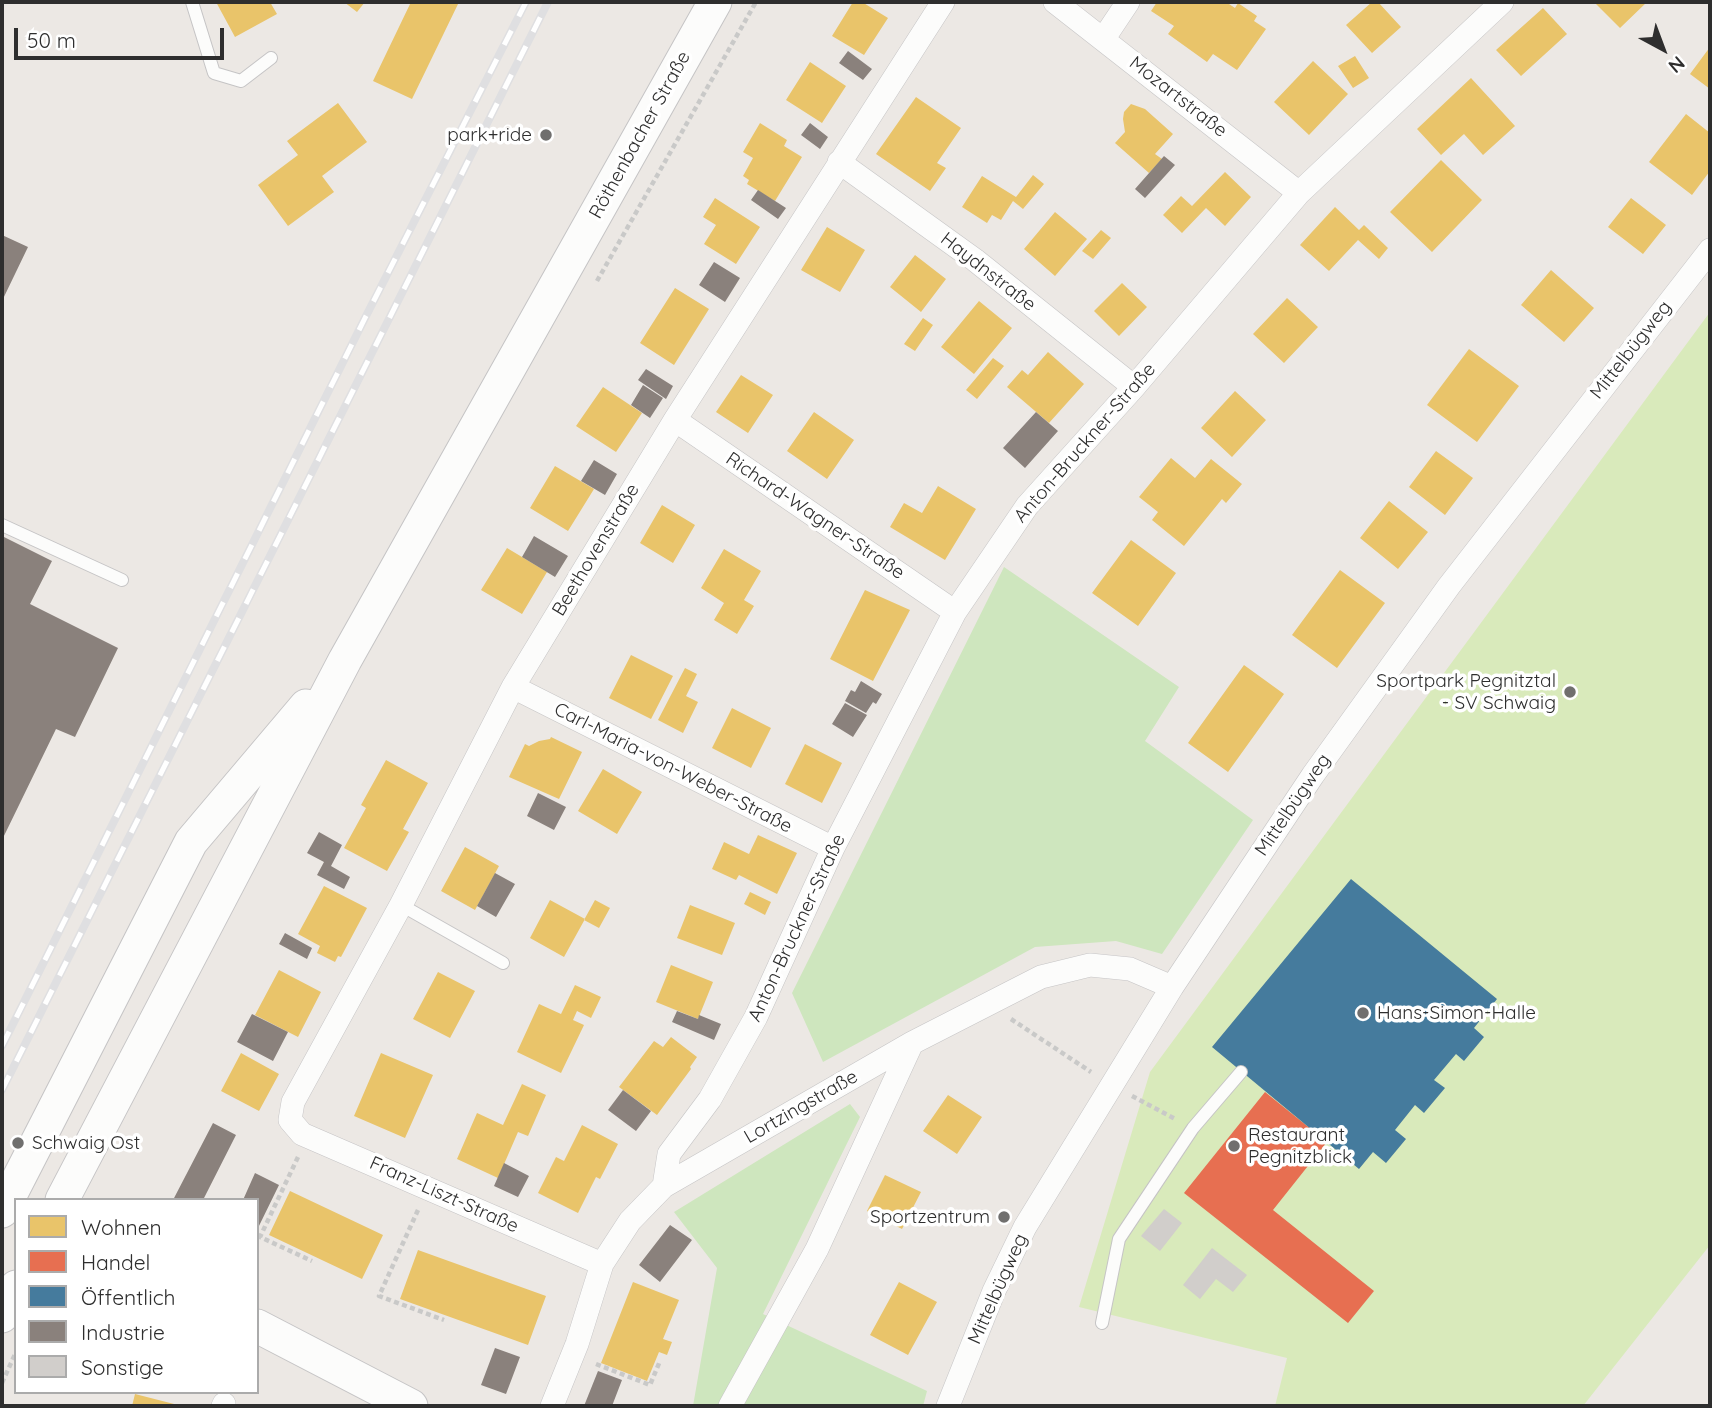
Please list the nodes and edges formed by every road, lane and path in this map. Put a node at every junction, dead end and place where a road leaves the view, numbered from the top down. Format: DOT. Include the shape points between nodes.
graph roads {
  1 [pos="192,2"];
  2 [pos="715,2"];
  3 [pos="756,2"];
  4 [pos="943,2"];
  5 [pos="1055,2"];
  6 [pos="1128,2"];
  7 [pos="1502,2"];
  8 [pos="1104,38"];
  9 [pos="271,58"];
  10 [pos="839,162"];
  11 [pos="1299,193"];
  12 [pos="1710,250"];
  13 [pos="591,291"];
  14 [pos="1134,387"];
  15 [pos="675,420"];
  16 [pos="2,525"];
  17 [pos="122,580"];
  18 [pos="955,612"];
  19 [pos="345,660"];
  20 [pos="513,687"];
  21 [pos="833,848"];
  22 [pos="401,905"];
  23 [pos="503,963"];
  24 [pos="1172,987"];
  25 [pos="988,1005"];
  26 [pos="912,1043"];
  27 [pos="1241,1072"];
  28 [pos="1112,1085"];
  29 [pos="290,1120"];
  30 [pos="307,1136"];
  31 [pos="664,1186"];
  32 [pos="428,1189"];
  33 [pos="63,1198"];
  34 [pos="7,1200"];
  35 [pos="312,1261"];
  36 [pos="602,1264"];
  37 [pos="14,1291"];
  38 [pos="2,1316"];
  39 [pos="444,1320"];
  40 [pos="1102,1322"];
  41 [pos="259,1327"];
  42 [pos="572,1355"];
  43 [pos="14,1356"];
  44 [pos="660,1362"];
  45 [pos="2,1383"];
  46 [pos="411,1406"];
  47 [pos="552,1406"];
  48 [pos="730,1406"];
  49 [pos="948,1406"];
  1 -- 9 [label="lane" via="214,73 241,81"];
  2 -- 19 [label="main road, Röthenbacher Straße"];
  3 -- 13 [label="path"];
  4 -- 10 [label="street, Beethovenstraße"];
  5 -- 8 [label="street, Mozartstraße"];
  6 -- 8 [label="street"];
  7 -- 11 [label="street, Anton-Bruckner-Straße"];
  8 -- 11 [label="street, Mozartstraße"];
  10 -- 14 [label="street, Haydnstraße" via="975,260"];
  10 -- 15 [label="street, Beethovenstraße"];
  11 -- 14 [label="street, Anton-Bruckner-Straße"];
  12 -- 24 [label="street, Mittelbügweg" via="1449,586 1313,775"];
  14 -- 18 [label="street, Anton-Bruckner-Straße" via="1027,506"];
  15 -- 18 [label="street, Richard-Wagner-Straße"];
  15 -- 20 [label="street, Beethovenstraße"];
  16 -- 17 [label="lane"];
  18 -- 21 [label="street, Anton-Bruckner-Straße"];
  19 -- 33 [label="main road"];
  19 -- 34 [label="main road" via="191,842"];
  20 -- 21 [label="street, Carl-Maria-von-Weber-Straße"];
  20 -- 22 [label="street, Beethovenstraße"];
  21 -- 31 [label="street, Anton-Bruckner-Straße" via="756,1017 710,1099 669,1154"];
  22 -- 23 [label="lane"];
  22 -- 29 [label="street, Beethovenstraße" via="293,1102"];
  24 -- 25 [label="street, Lortzingstraße" via="1130,969 1090,965 1041,977"];
  24 -- 28 [label="street, Mittelbügweg"];
  25 -- 26 [label="street, Lortzingstraße"];
  25 -- 28 [label="path"];
  26 -- 31 [label="street, Lortzingstraße"];
  26 -- 48 [label="street" via="817,1250"];
  27 -- 40 [label="lane" via="1193,1128 1119,1239"];
  28 -- 49 [label="street, Mittelbügweg" via="1025,1227"];
  29 -- 30 [label="street, Franz-Liszt-Straße"];
  30 -- 32 [label="street, Franz-Liszt-Straße"];
  30 -- 35 [label="path" via="260,1237"];
  31 -- 36 [label="street, Lortzingstraße" via="630,1221"];
  32 -- 36 [label="street, Franz-Liszt-Straße"];
  32 -- 39 [label="path" via="379,1296"];
  36 -- 42 [label="street, Lortzingstraße"];
  37 -- 38 [label="main road"];
  41 -- 46 [label="main road"];
  42 -- 44 [label="path" via="650,1385"];
  42 -- 47 [label="street, Lortzingstraße"];
  43 -- 45 [label="path"];
}
